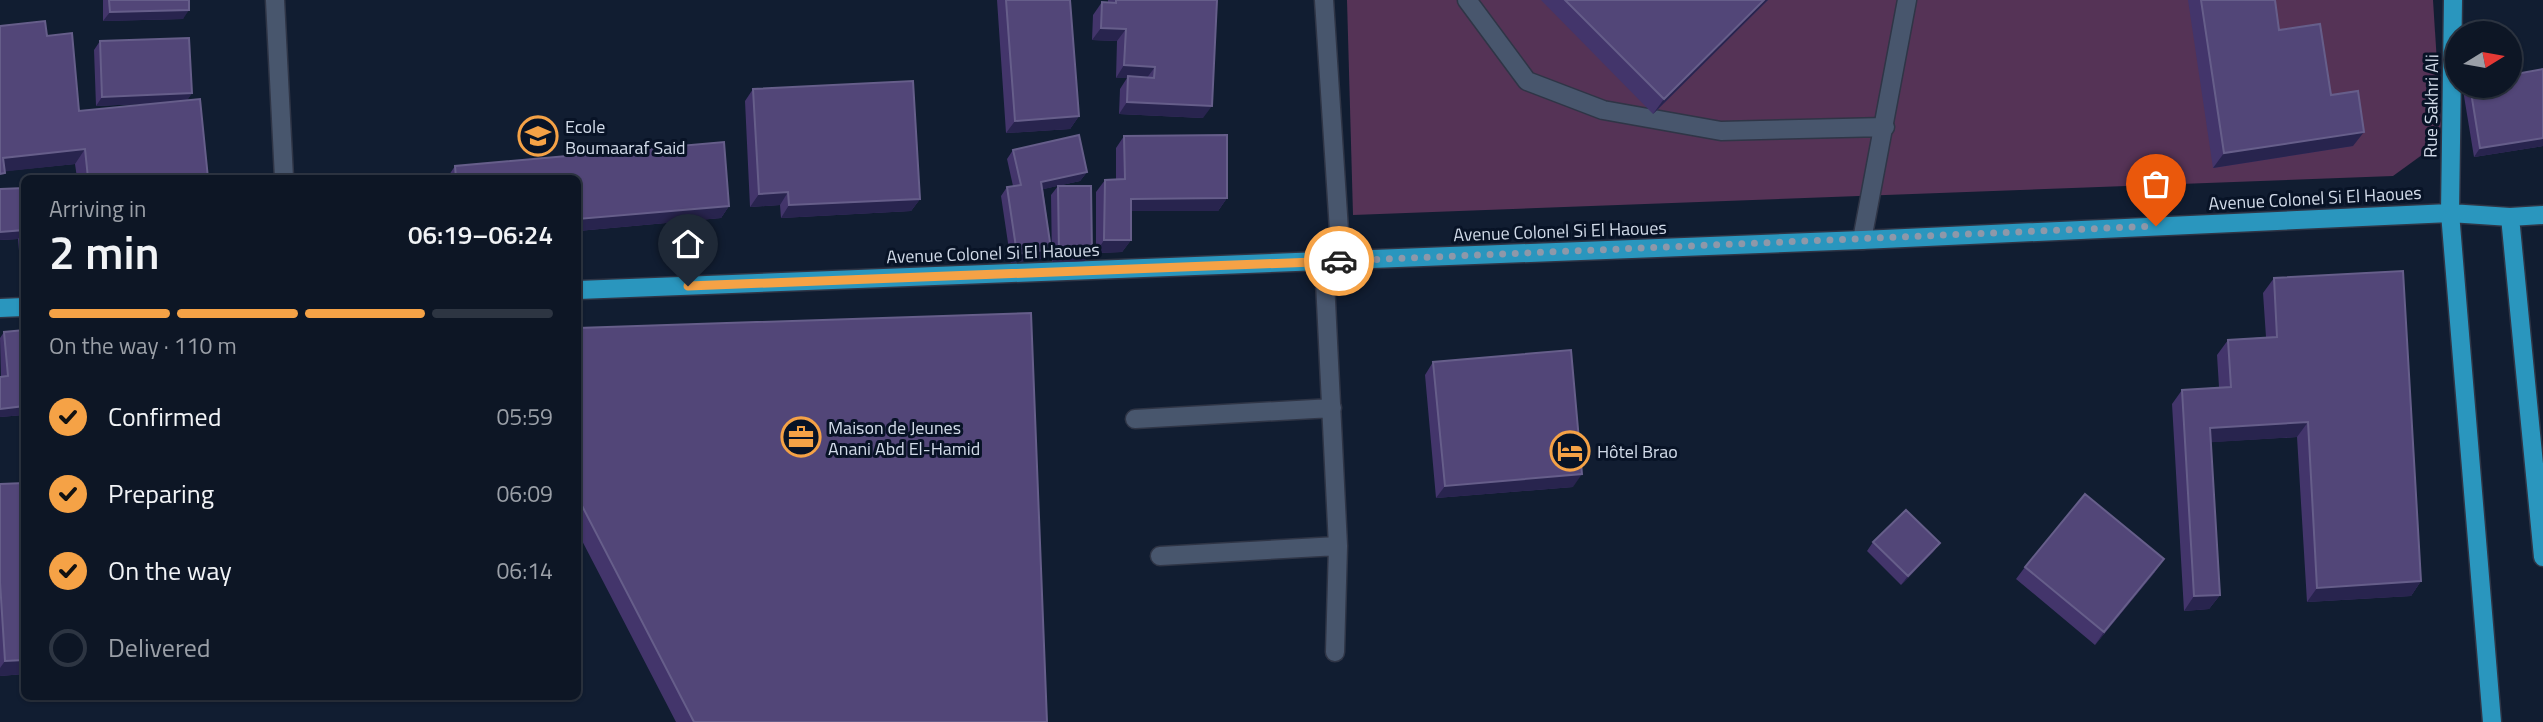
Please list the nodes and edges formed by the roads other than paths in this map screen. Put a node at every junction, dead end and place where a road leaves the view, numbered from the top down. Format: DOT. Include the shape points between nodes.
graph roads {
  1 [pos="275,0"];
  2 [pos="1324,0"];
  3 [pos="1467,0"];
  4 [pos="1907,0"];
  5 [pos="2453,0"];
  6 [pos="1885,127"];
  7 [pos="284,175"];
  8 [pos="2450,212"];
  9 [pos="2543,215"];
  10 [pos="2510,217"];
  11 [pos="1862,240"];
  12 [pos="1333,261"];
  13 [pos="581,290"];
  14 [pos="21,307"];
  15 [pos="0,308"];
  16 [pos="1332,408"];
  17 [pos="1135,419"];
  18 [pos="1338,546"];
  19 [pos="1160,556"];
  20 [pos="2543,557"];
  21 [pos="1335,652"];
  22 [pos="2492,722"];
  1 -- 7 [label="street"];
  2 -- 12 [label="street"];
  3 -- 6 [label="street" via="1527,81 1603,110 1721,131"];
  4 -- 6 [label="street"];
  5 -- 8 [label="main road, Rue Sakhri Ali"];
  6 -- 11 [label="street"];
  8 -- 10 [label="main road, Avenue Colonel Si El Haoues"];
  8 -- 11 [label="main road, Avenue Colonel Si El Haoues"];
  8 -- 22 [label="main road, Rue Sakhri Ali"];
  9 -- 10 [label="main road, Avenue Colonel Si El Haoues"];
  10 -- 20 [label="main road"];
  11 -- 12 [label="main road, Avenue Colonel Si El Haoues"];
  12 -- 13 [label="main road, Avenue Colonel Si El Haoues"];
  12 -- 16 [label="street"];
  14 -- 15 [label="main road"];
  16 -- 17 [label="street"];
  16 -- 18 [label="street"];
  18 -- 19 [label="street"];
  18 -- 21 [label="street"];
}
